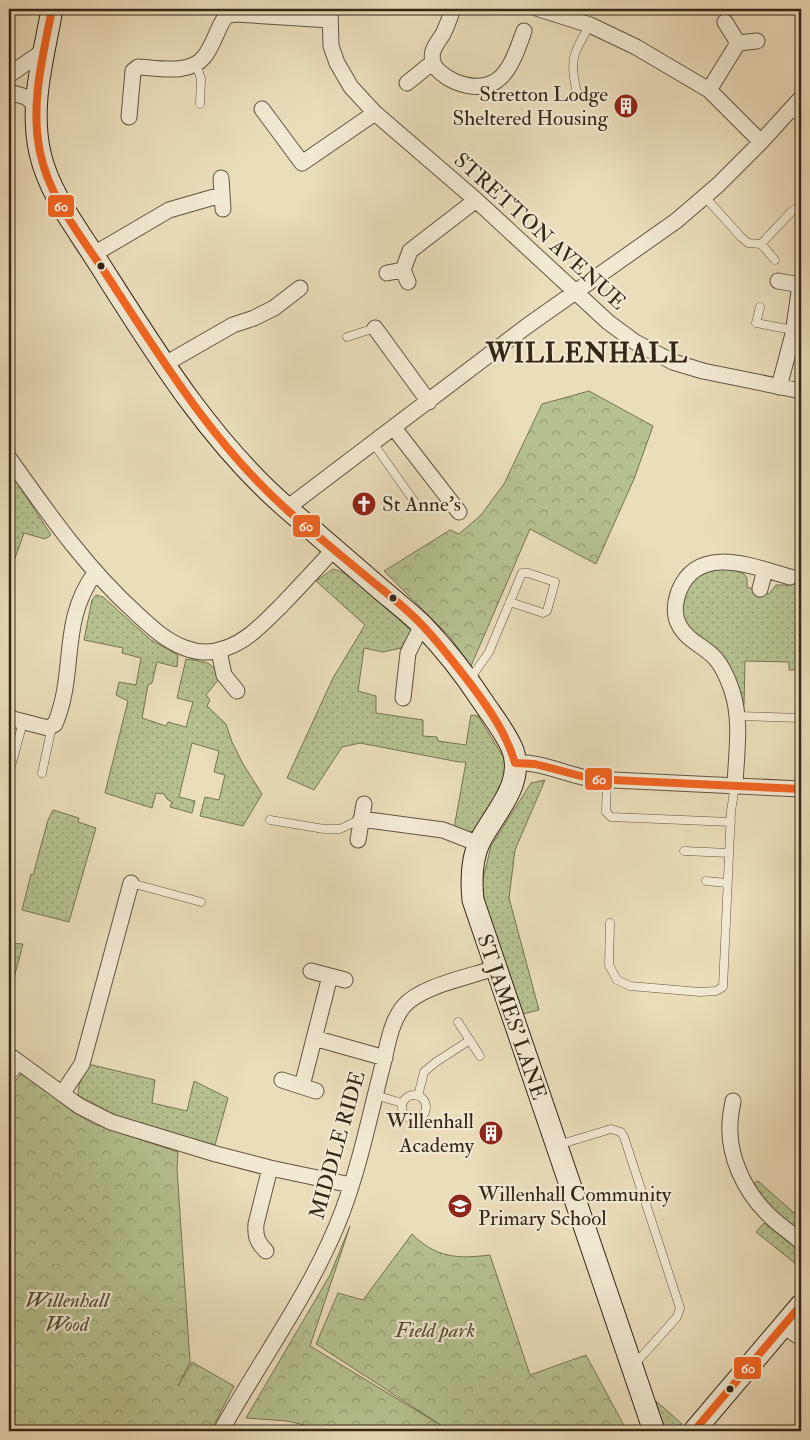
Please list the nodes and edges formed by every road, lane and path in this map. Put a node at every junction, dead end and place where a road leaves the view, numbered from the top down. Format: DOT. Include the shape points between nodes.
graph roads {
  1 [pos="52,9"];
  2 [pos="453,9"];
  3 [pos="539,9"];
  4 [pos="226,12"];
  5 [pos="330,14"];
  6 [pos="725,22"];
  7 [pos="590,25"];
  8 [pos="524,31"];
  9 [pos="757,41"];
  10 [pos="738,43"];
  11 [pos="45,50"];
  12 [pos="433,62"];
  13 [pos="196,64"];
  14 [pos="9,75"];
  15 [pos="407,82"];
  16 [pos="709,90"];
  17 [pos="9,92"];
  18 [pos="577,93"];
  19 [pos="801,98"];
  20 [pos="200,104"];
  21 [pos="36,106"];
  22 [pos="262,109"];
  23 [pos="375,113"];
  24 [pos="796,115"];
  25 [pos="129,117"];
  26 [pos="761,142"];
  27 [pos="221,178"];
  28 [pos="704,196"];
  29 [pos="476,200"];
  30 [pos="794,210"];
  31 [pos="760,244"];
  32 [pos="94,254"];
  33 [pos="775,260"];
  34 [pos="387,273"];
  35 [pos="778,281"];
  36 [pos="801,285"];
  37 [pos="300,288"];
  38 [pos="577,292"];
  39 [pos="760,307"];
  40 [pos="375,328"];
  41 [pos="793,330"];
  42 [pos="347,337"];
  43 [pos="165,364"];
  44 [pos="779,387"];
  45 [pos="801,391"];
  46 [pos="429,402"];
  47 [pos="394,428"];
  48 [pos="373,443"];
  49 [pos="9,458"];
  50 [pos="414,501"];
  51 [pos="287,508"];
  52 [pos="459,512"];
  53 [pos="334,549"];
  54 [pos="765,570"];
  55 [pos="95,573"];
  56 [pos="790,577"];
  57 [pos="760,589"];
  58 [pos="509,604"];
  59 [pos="422,625"];
  60 [pos="219,651"];
  61 [pos="468,680"];
  62 [pos="237,691"];
  63 [pos="403,698"];
  64 [pos="738,716"];
  65 [pos="801,718"];
  66 [pos="16,720"];
  67 [pos="52,726"];
  68 [pos="12,763"];
  69 [pos="515,763"];
  70 [pos="42,773"];
  71 [pos="607,780"];
  72 [pos="735,786"];
  73 [pos="801,790"];
  74 [pos="362,812"];
  75 [pos="270,820"];
  76 [pos="731,822"];
  77 [pos="358,840"];
  78 [pos="479,844"];
  79 [pos="684,851"];
  80 [pos="729,853"];
  81 [pos="706,881"];
  82 [pos="131,883"];
  83 [pos="728,883"];
  84 [pos="201,902"];
  85 [pos="610,923"];
  86 [pos="495,968"];
  87 [pos="311,971"];
  88 [pos="330,976"];
  89 [pos="345,980"];
  90 [pos="458,1022"];
  91 [pos="314,1038"];
  92 [pos="470,1040"];
  93 [pos="480,1056"];
  94 [pos="385,1058"];
  95 [pos="14,1059"];
  96 [pos="9,1076"];
  97 [pos="282,1080"];
  98 [pos="62,1094"];
  99 [pos="375,1095"];
  100 [pos="418,1096"];
  101 [pos="733,1101"];
  102 [pos="402,1103"];
  103 [pos="556,1146"];
  104 [pos="270,1168"];
  105 [pos="351,1185"];
  106 [pos="801,1242"];
  107 [pos="266,1251"];
  108 [pos="801,1305"];
  109 [pos="783,1326"];
  110 [pos="801,1338"];
  111 [pos="632,1367"];
  112 [pos="221,1431"];
  113 [pos="654,1431"];
  114 [pos="694,1431"];
  1 -- 11 [label="street, ST JAMES' LANE"];
  2 -- 12 [label="street" via="433,51"];
  3 -- 7 [label="street"];
  4 -- 5 [label="street"];
  4 -- 13 [label="street" via="204,56"];
  5 -- 23 [label="street, STRETTON AVENUE" via="331,46 337,63 351,87"];
  6 -- 10 [label="street"];
  7 -- 16 [label="street" via="636,47"];
  7 -- 18 [label="lane" via="574,52 572,71"];
  8 -- 12 [label="street" via="512,63 498,80 480,87 452,80"];
  9 -- 10 [label="street"];
  10 -- 16 [label="street"];
  11 -- 14 [label="street"];
  11 -- 21 [label="street, ST JAMES' LANE"];
  12 -- 15 [label="street"];
  13 -- 20 [label="lane" via="201,79"];
  13 -- 25 [label="street" via="186,68 138,67 133,71"];
  16 -- 26 [label="street"];
  17 -- 21 [label="street" via="26,97"];
  19 -- 24 [label="street"];
  21 -- 32 [label="street, ST JAMES' LANE" via="40,153 47,177"];
  22 -- 23 [label="street" via="302,163"];
  23 -- 29 [label="street, STRETTON AVENUE"];
  24 -- 26 [label="street"];
  26 -- 28 [label="street"];
  27 -- 32 [label="street" via="222,202 170,210"];
  28 -- 31 [label="lane" via="741,237"];
  28 -- 38 [label="street" via="676,221"];
  29 -- 34 [label="street" via="410,250 405,276"];
  29 -- 38 [label="street, STRETTON AVENUE"];
  30 -- 31 [label="lane"];
  31 -- 33 [label="lane"];
  32 -- 43 [label="street, ST JAMES' LANE"];
  35 -- 36 [label="street"];
  36 -- 41 [label="street"];
  37 -- 43 [label="street" via="274,308 233,325"];
  38 -- 44 [label="street, STRETTON AVENUE" via="635,342 673,362"];
  38 -- 46 [label="street" via="527,326"];
  39 -- 41 [label="lane" via="756,322"];
  40 -- 42 [label="lane"];
  40 -- 46 [label="street"];
  41 -- 44 [label="street"];
  43 -- 51 [label="street, ST JAMES' LANE" via="218,438"];
  44 -- 45 [label="street, STRETTON AVENUE"];
  46 -- 47 [label="street"];
  47 -- 48 [label="street"];
  47 -- 52 [label="street"];
  48 -- 50 [label="lane"];
  48 -- 51 [label="street"];
  49 -- 55 [label="street"];
  51 -- 53 [label="street, ST JAMES' LANE"];
  53 -- 59 [label="street, ST JAMES' LANE"];
  53 -- 60 [label="street" via="255,632"];
  54 -- 56 [label="street"];
  54 -- 57 [label="street"];
  54 -- 64 [label="street" via="735,562 719,561 703,566 685,580 676,599 675,615 679,626 713,656 724,672 733,692"];
  55 -- 60 [label="street" via="169,640 194,651"];
  55 -- 67 [label="street" via="76,609 64,691"];
  58 -- 58 [label="lane" via="547,611 555,582 528,572 522,573"];
  58 -- 61 [label="lane" via="489,652"];
  59 -- 61 [label="street, ST JAMES' LANE"];
  59 -- 63 [label="street" via="408,653"];
  60 -- 62 [label="street" via="224,675"];
  61 -- 69 [label="street, ST JAMES' LANE" via="507,740"];
  64 -- 65 [label="lane"];
  64 -- 72 [label="street"];
  66 -- 67 [label="street"];
  66 -- 68 [label="lane"];
  67 -- 70 [label="lane"];
  69 -- 71 [label="street" via="534,763 578,777"];
  69 -- 78 [label="street, ST JAMES' LANE" via="512,787"];
  71 -- 72 [label="street"];
  71 -- 76 [label="lane" via="606,812 610,816"];
  72 -- 73 [label="street"];
  72 -- 76 [label="lane"];
  74 -- 75 [label="lane" via="340,829"];
  74 -- 77 [label="street"];
  74 -- 78 [label="street" via="443,830"];
  76 -- 80 [label="lane"];
  78 -- 86 [label="street, ST JAMES' LANE" via="473,866 472,900"];
  79 -- 80 [label="lane"];
  80 -- 83 [label="lane"];
  81 -- 83 [label="lane"];
  82 -- 84 [label="lane"];
  82 -- 98 [label="street" via="82,1064"];
  83 -- 85 [label="lane" via="723,987 716,990 700,992 630,986 617,980 609,965"];
  86 -- 94 [label="street, MIDDLE RIDE" via="422,991 410,999 395,1020"];
  86 -- 103 [label="street, ST JAMES' LANE"];
  87 -- 88 [label="street"];
  88 -- 89 [label="street"];
  88 -- 91 [label="street"];
  90 -- 92 [label="lane"];
  91 -- 94 [label="street"];
  91 -- 97 [label="street" via="309,1089"];
  92 -- 93 [label="lane"];
  92 -- 100 [label="lane" via="424,1072"];
  94 -- 99 [label="street, MIDDLE RIDE"];
  95 -- 96 [label="lane" via="15,1072"];
  95 -- 98 [label="street"];
  98 -- 104 [label="street" via="111,1122"];
  99 -- 102 [label="lane"];
  99 -- 105 [label="street, MIDDLE RIDE"];
  100 -- 102 [label="lane" via="410,1095"];
  100 -- 102 [label="lane" via="425,1104 419,1118 407,1117 402,1111"];
  101 -- 106 [label="street" via="730,1125 742,1178 766,1213"];
  103 -- 111 [label="street, ST JAMES' LANE"];
  103 -- 111 [label="lane" via="611,1129 624,1137 680,1308 677,1317"];
  104 -- 105 [label="street"];
  104 -- 107 [label="street" via="256,1224 258,1243"];
  105 -- 112 [label="street, MIDDLE RIDE" via="312,1278"];
  108 -- 109 [label="street"];
  109 -- 110 [label="street"];
  109 -- 114 [label="street"];
  111 -- 113 [label="street, ST JAMES' LANE"];
}
